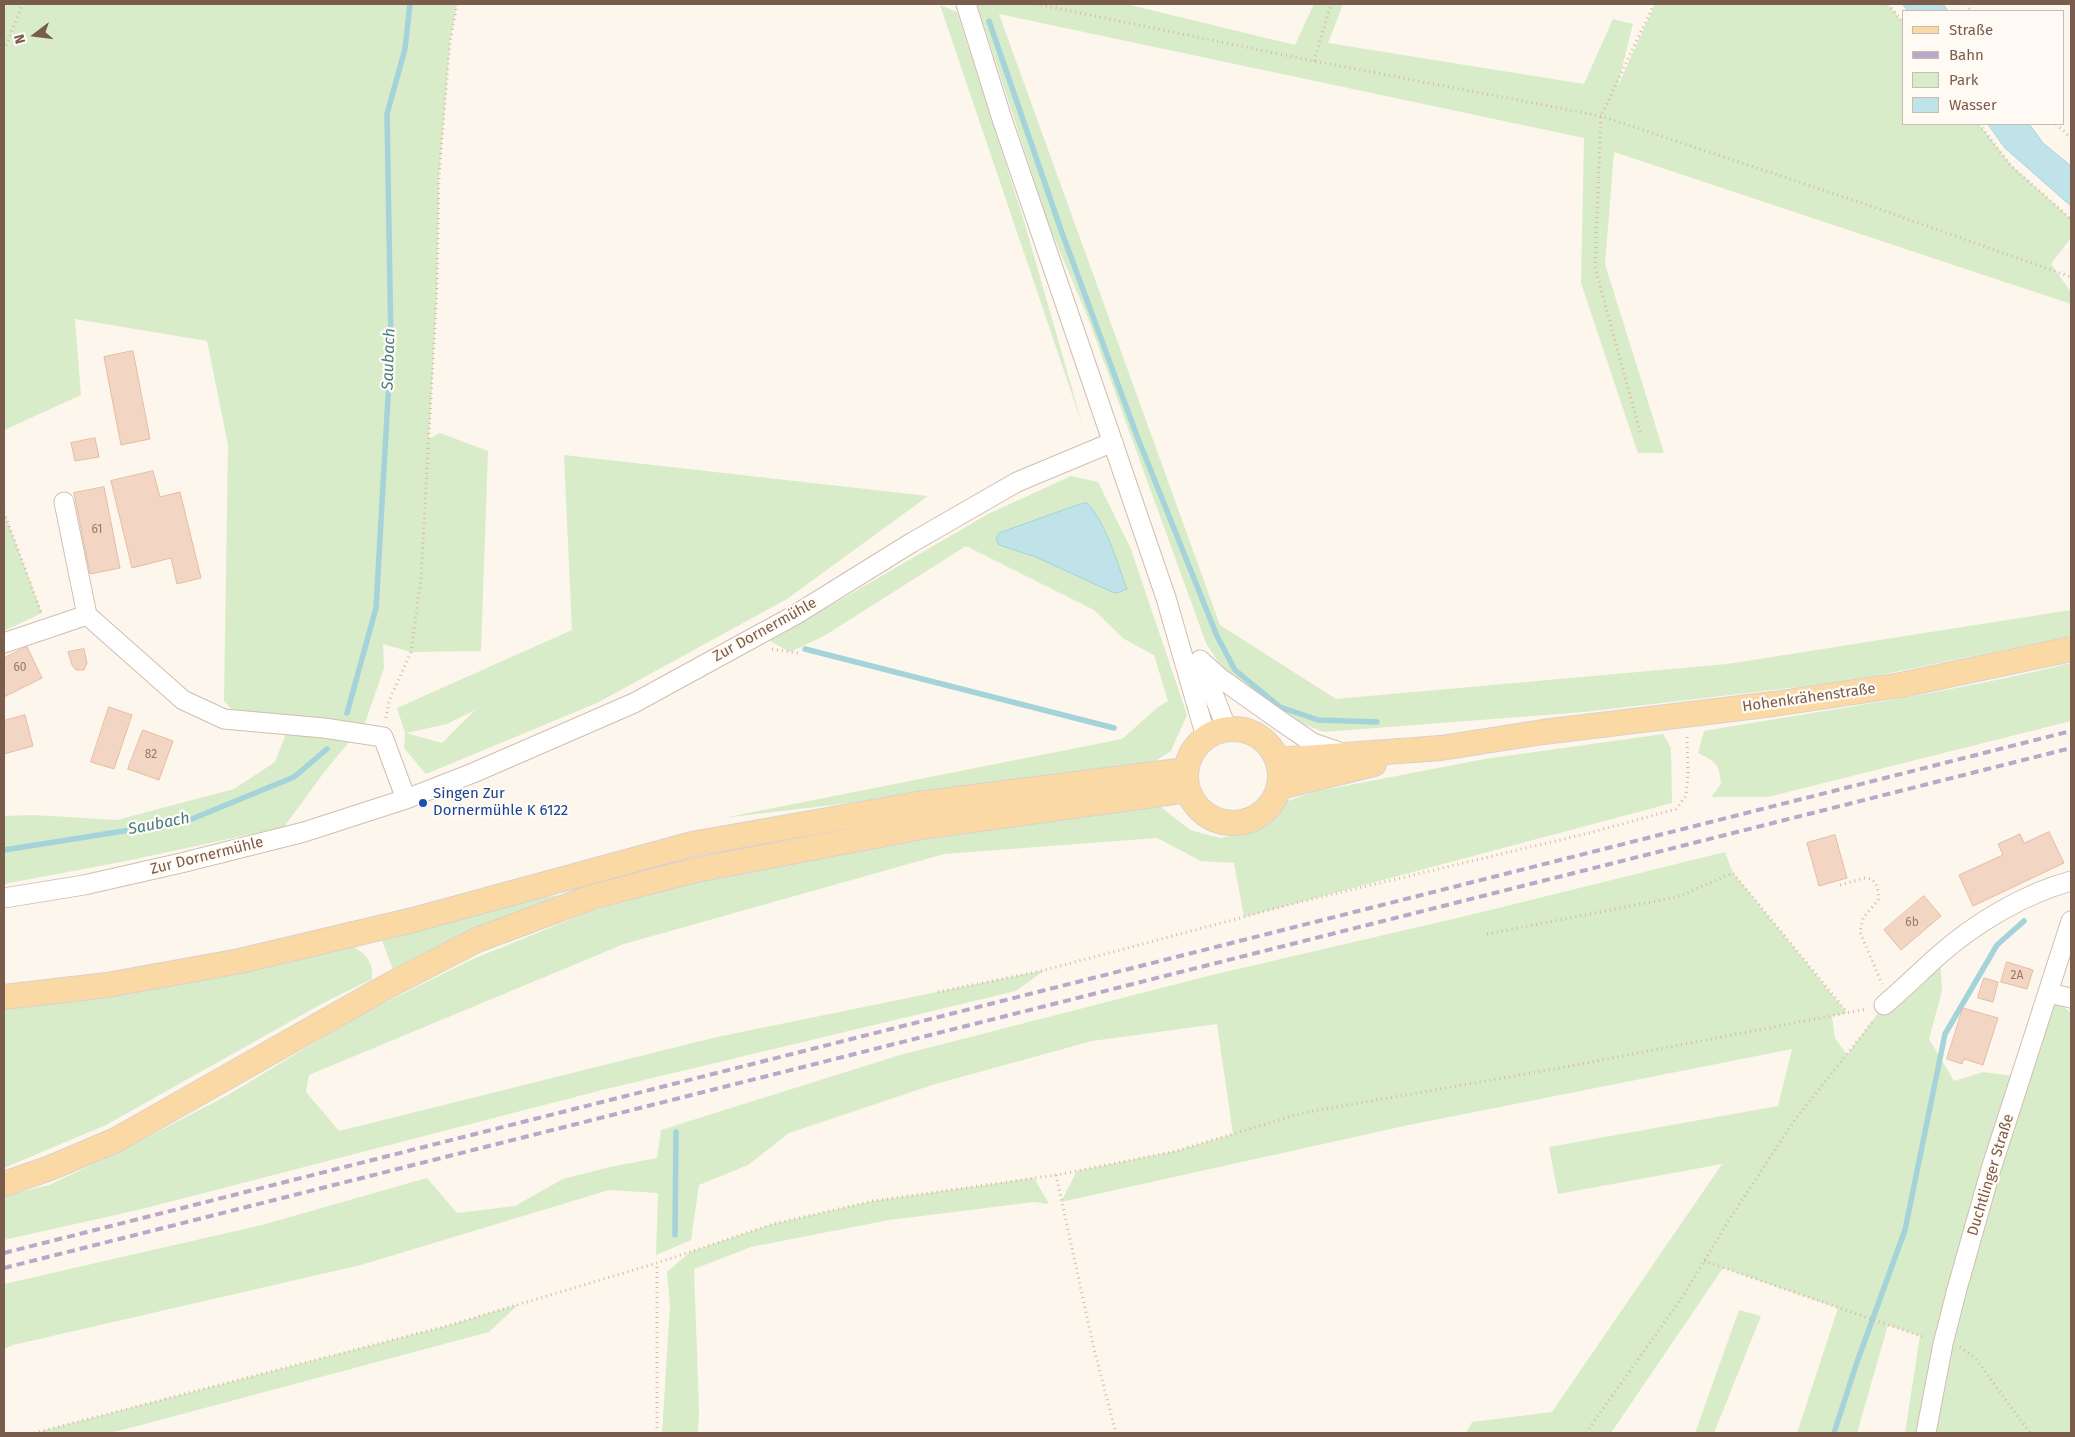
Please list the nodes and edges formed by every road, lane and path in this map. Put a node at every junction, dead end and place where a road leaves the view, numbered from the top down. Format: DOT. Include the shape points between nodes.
graph roads {
  1 [pos="23,4"];
  2 [pos="457,4"];
  3 [pos="966,4"];
  4 [pos="1036,4"];
  5 [pos="1331,4"];
  6 [pos="1654,4"];
  7 [pos="1888,4"];
  8 [pos="1902,22"];
  9 [pos="4,50"];
  10 [pos="1314,61"];
  11 [pos="1601,116"];
  12 [pos="1980,125"];
  13 [pos="2057,125"];
  14 [pos="2071,138"];
  15 [pos="2071,219"];
  16 [pos="2071,277"];
  17 [pos="1640,432"];
  18 [pos="1113,442"];
  19 [pos="64,502"];
  20 [pos="4,512"];
  21 [pos="1166,598"];
  22 [pos="87,615"];
  23 [pos="46,627"];
  24 [pos="4,643"];
  25 [pos="2071,649"];
  26 [pos="1200,660"];
  27 [pos="1686,714"];
  28 [pos="1216,733"];
  29 [pos="383,736"];
  30 [pos="1441,748"];
  31 [pos="1346,754"];
  32 [pos="1277,760"];
  33 [pos="1187,780"];
  34 [pos="1279,787"];
  35 [pos="406,798"];
  36 [pos="2071,882"];
  37 [pos="1840,886"];
  38 [pos="4,898"];
  39 [pos="2071,921"];
  40 [pos="1487,934"];
  41 [pos="938,992"];
  42 [pos="2048,992"];
  43 [pos="4,997"];
  44 [pos="2071,998"];
  45 [pos="1887,1003"];
  46 [pos="1847,1013"];
  47 [pos="1056,1175"];
  48 [pos="4,1184"];
  49 [pos="1704,1261"];
  50 [pos="657,1263"];
  51 [pos="1944,1340"];
  52 [pos="34,1433"];
  53 [pos="657,1433"];
  54 [pos="1116,1433"];
  55 [pos="1586,1433"];
  56 [pos="1926,1433"];
  57 [pos="2030,1433"];
  1 -- 9 [label="path"];
  2 -- 29 [label="path" via="450,42 439,176 437,288 422,577 411,652 389,701"];
  3 -- 18 [label="street"];
  4 -- 10 [label="path"];
  5 -- 10 [label="path"];
  6 -- 11 [label="path"];
  7 -- 8 [label="path"];
  10 -- 11 [label="path"];
  11 -- 16 [label="path"];
  11 -- 17 [label="path" via="1595,267"];
  12 -- 15 [label="path" via="2011,166"];
  13 -- 14 [label="path"];
  18 -- 21 [label="street"];
  18 -- 35 [label="street, Zur Dornermühle" via="1017,482 911,542 795,615 634,703 473,773"];
  19 -- 22 [label="street"];
  20 -- 23 [label="path"];
  21 -- 26 [label="street"];
  21 -- 28 [label="street"];
  22 -- 23 [label="street"];
  22 -- 29 [label="street" via="183,700 224,719"];
  23 -- 24 [label="street"];
  25 -- 27 [label="main road, Hohenkrähenstraße" via="1902,685"];
  26 -- 28 [label="street"];
  26 -- 31 [label="street" via="1220,678 1313,743"];
  27 -- 30 [label="main road, Hohenkrähenstraße"];
  27 -- 41 [label="path" via="1686,796 1676,809 1300,902 1046,970"];
  28 -- 32 [label="main road" via="1248,731 1266,742"];
  28 -- 33 [label="main road" via="1192,752"];
  29 -- 35 [label="street"];
  30 -- 31 [label="main road"];
  30 -- 34 [label="main road"];
  31 -- 32 [label="main road"];
  32 -- 34 [label="main road"];
  33 -- 34 [label="main road" via="1192,800 1208,816 1224,822 1240,823 1261,814"];
  33 -- 43 [label="main road" via="918,804 692,844 413,920 240,961 107,985"];
  33 -- 48 [label="main road" via="696,870 592,897 477,940 384,988 116,1140"];
  35 -- 38 [label="street, Zur Dornermühle" via="304,832 181,863 84,885"];
  36 -- 45 [label="street" via="2046,888 1986,920 1940,954"];
  37 -- 45 [label="path" via="1864,878 1872,879 1877,886 1879,899 1862,918 1860,932"];
  39 -- 42 [label="street, Duchtlinger Straße"];
  40 -- 46 [label="path" via="1677,897 1733,873"];
  42 -- 44 [label="street"];
  42 -- 51 [label="street, Duchtlinger Straße" via="1991,1169"];
  45 -- 46 [label="path"];
  45 -- 49 [label="path" via="1794,1121"];
  46 -- 47 [label="path" via="1302,1113 1176,1151"];
  47 -- 50 [label="path" via="864,1203 773,1224"];
  47 -- 54 [label="path"];
  49 -- 51 [label="path"];
  49 -- 55 [label="path"];
  50 -- 52 [label="path" via="450,1325"];
  50 -- 53 [label="path"];
  51 -- 56 [label="street, Duchtlinger Straße"];
  51 -- 57 [label="path" via="1976,1359"];
}
